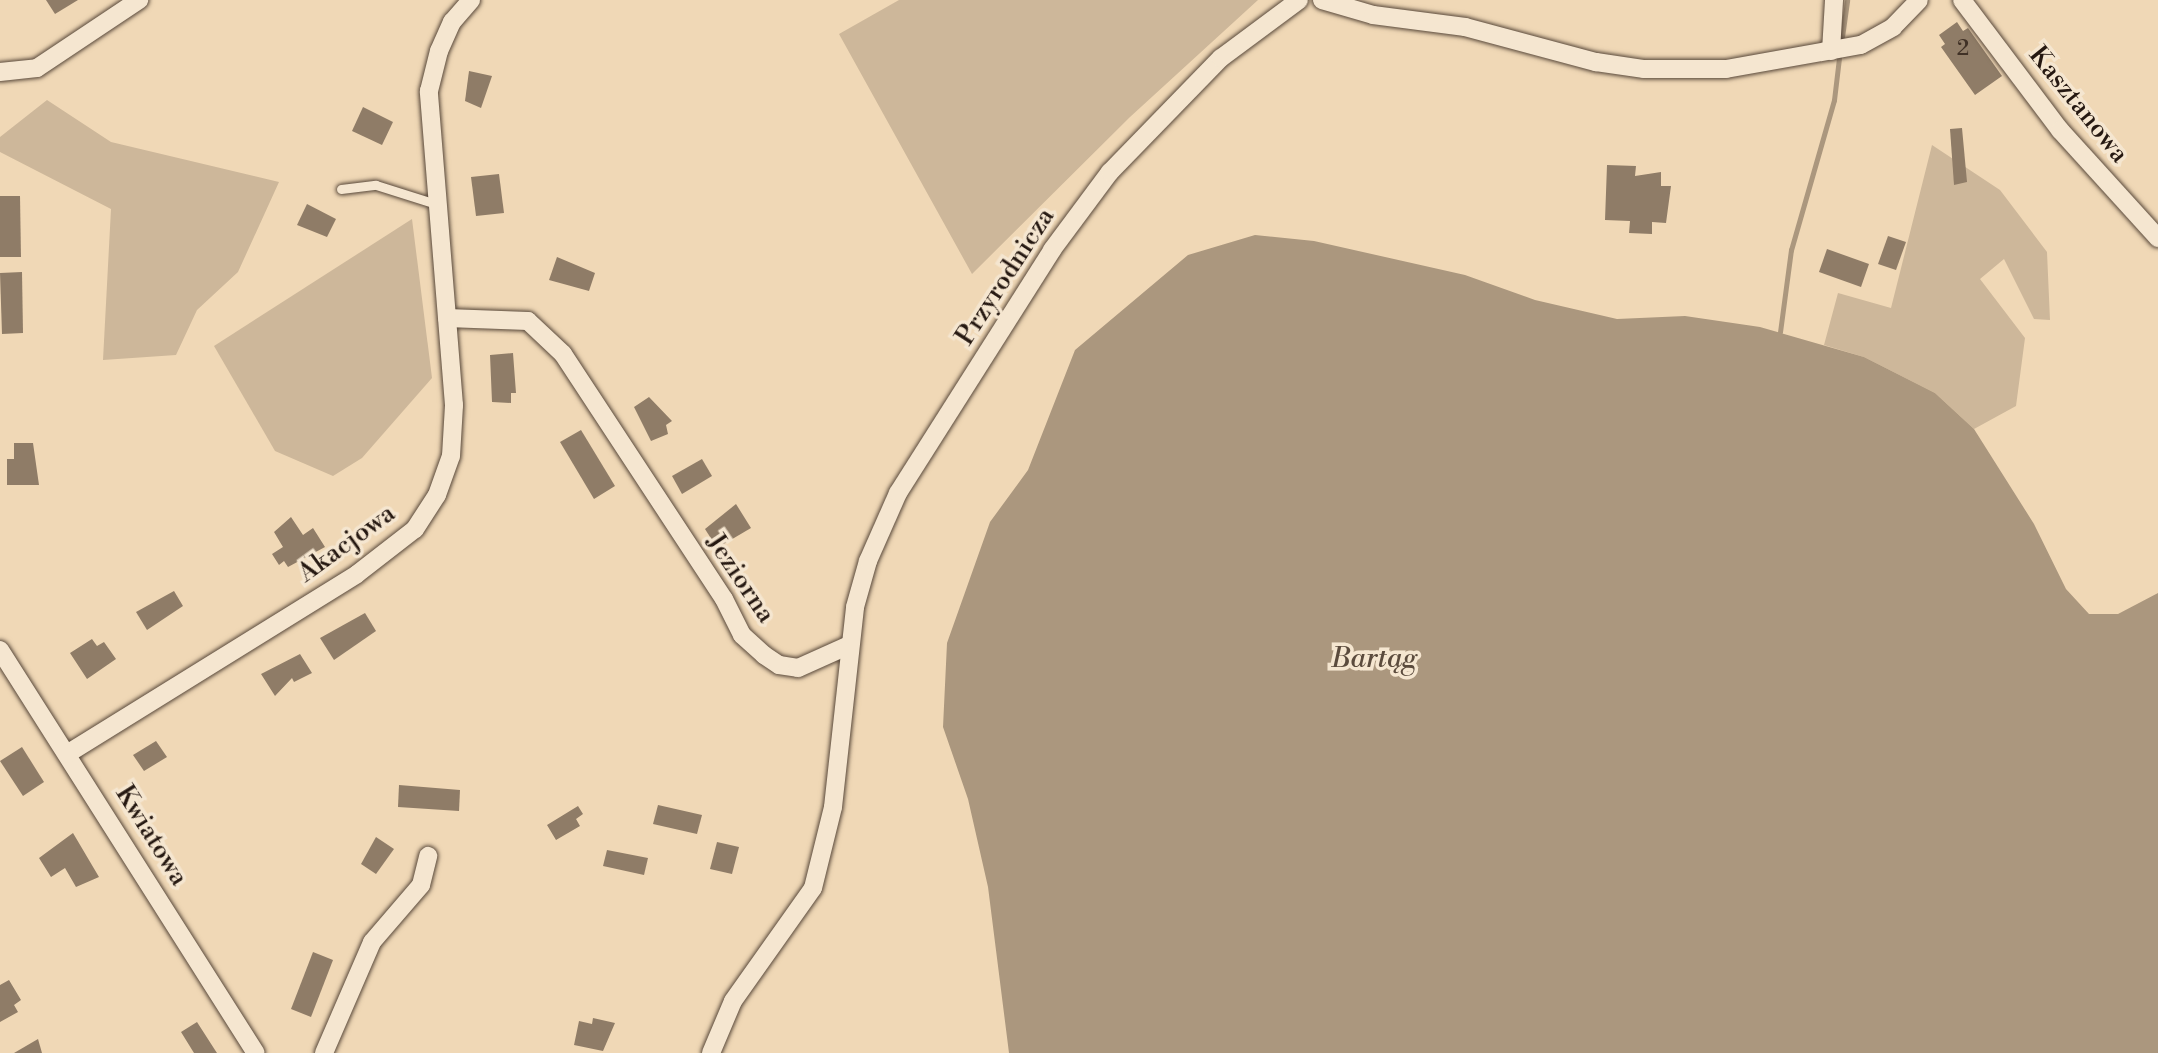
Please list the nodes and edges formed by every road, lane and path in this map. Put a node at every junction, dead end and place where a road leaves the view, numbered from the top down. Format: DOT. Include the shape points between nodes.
graph roads {
  1 [pos="471,0"];
  2 [pos="1299,0"];
  3 [pos="1322,0"];
  4 [pos="1834,0"];
  5 [pos="1919,0"];
  6 [pos="1962,0"];
  7 [pos="129,3"];
  8 [pos="1831,51"];
  9 [pos="0,72"];
  10 [pos="341,189"];
  11 [pos="436,204"];
  12 [pos="2158,238"];
  13 [pos="447,318"];
  14 [pos="847,646"];
  15 [pos="0,650"];
  16 [pos="67,754"];
  17 [pos="428,856"];
  18 [pos="256,1053"];
  19 [pos="324,1053"];
  20 [pos="711,1053"];
  1 -- 11 [label="street, Akacjowa" via="448,31 429,91"];
  2 -- 14 [label="street, Przyrodnicza" via="1243,37 1173,106 1110,172 1052,250 898,493 868,561"];
  3 -- 8 [label="street" via="1644,69 1726,69"];
  4 -- 8 [label="street"];
  5 -- 8 [label="street" via="1882,33 1861,45"];
  6 -- 12 [label="street, Kasztanowa" via="2060,130"];
  7 -- 9 [label="street" via="37,68"];
  10 -- 11 [label="lane" via="376,185"];
  11 -- 13 [label="street, Akacjowa"];
  13 -- 14 [label="street, Jeziorna" via="528,321 563,354 724,599 742,635 764,655 798,668"];
  13 -- 16 [label="street, Akacjowa" via="454,405 451,456 437,495 415,529 357,574"];
  14 -- 20 [label="street" via="833,807 813,888 733,1001"];
  15 -- 16 [label="street, Kwiatowa"];
  16 -- 18 [label="street, Kwiatowa"];
  17 -- 19 [label="street" via="421,885 372,942"];
}
